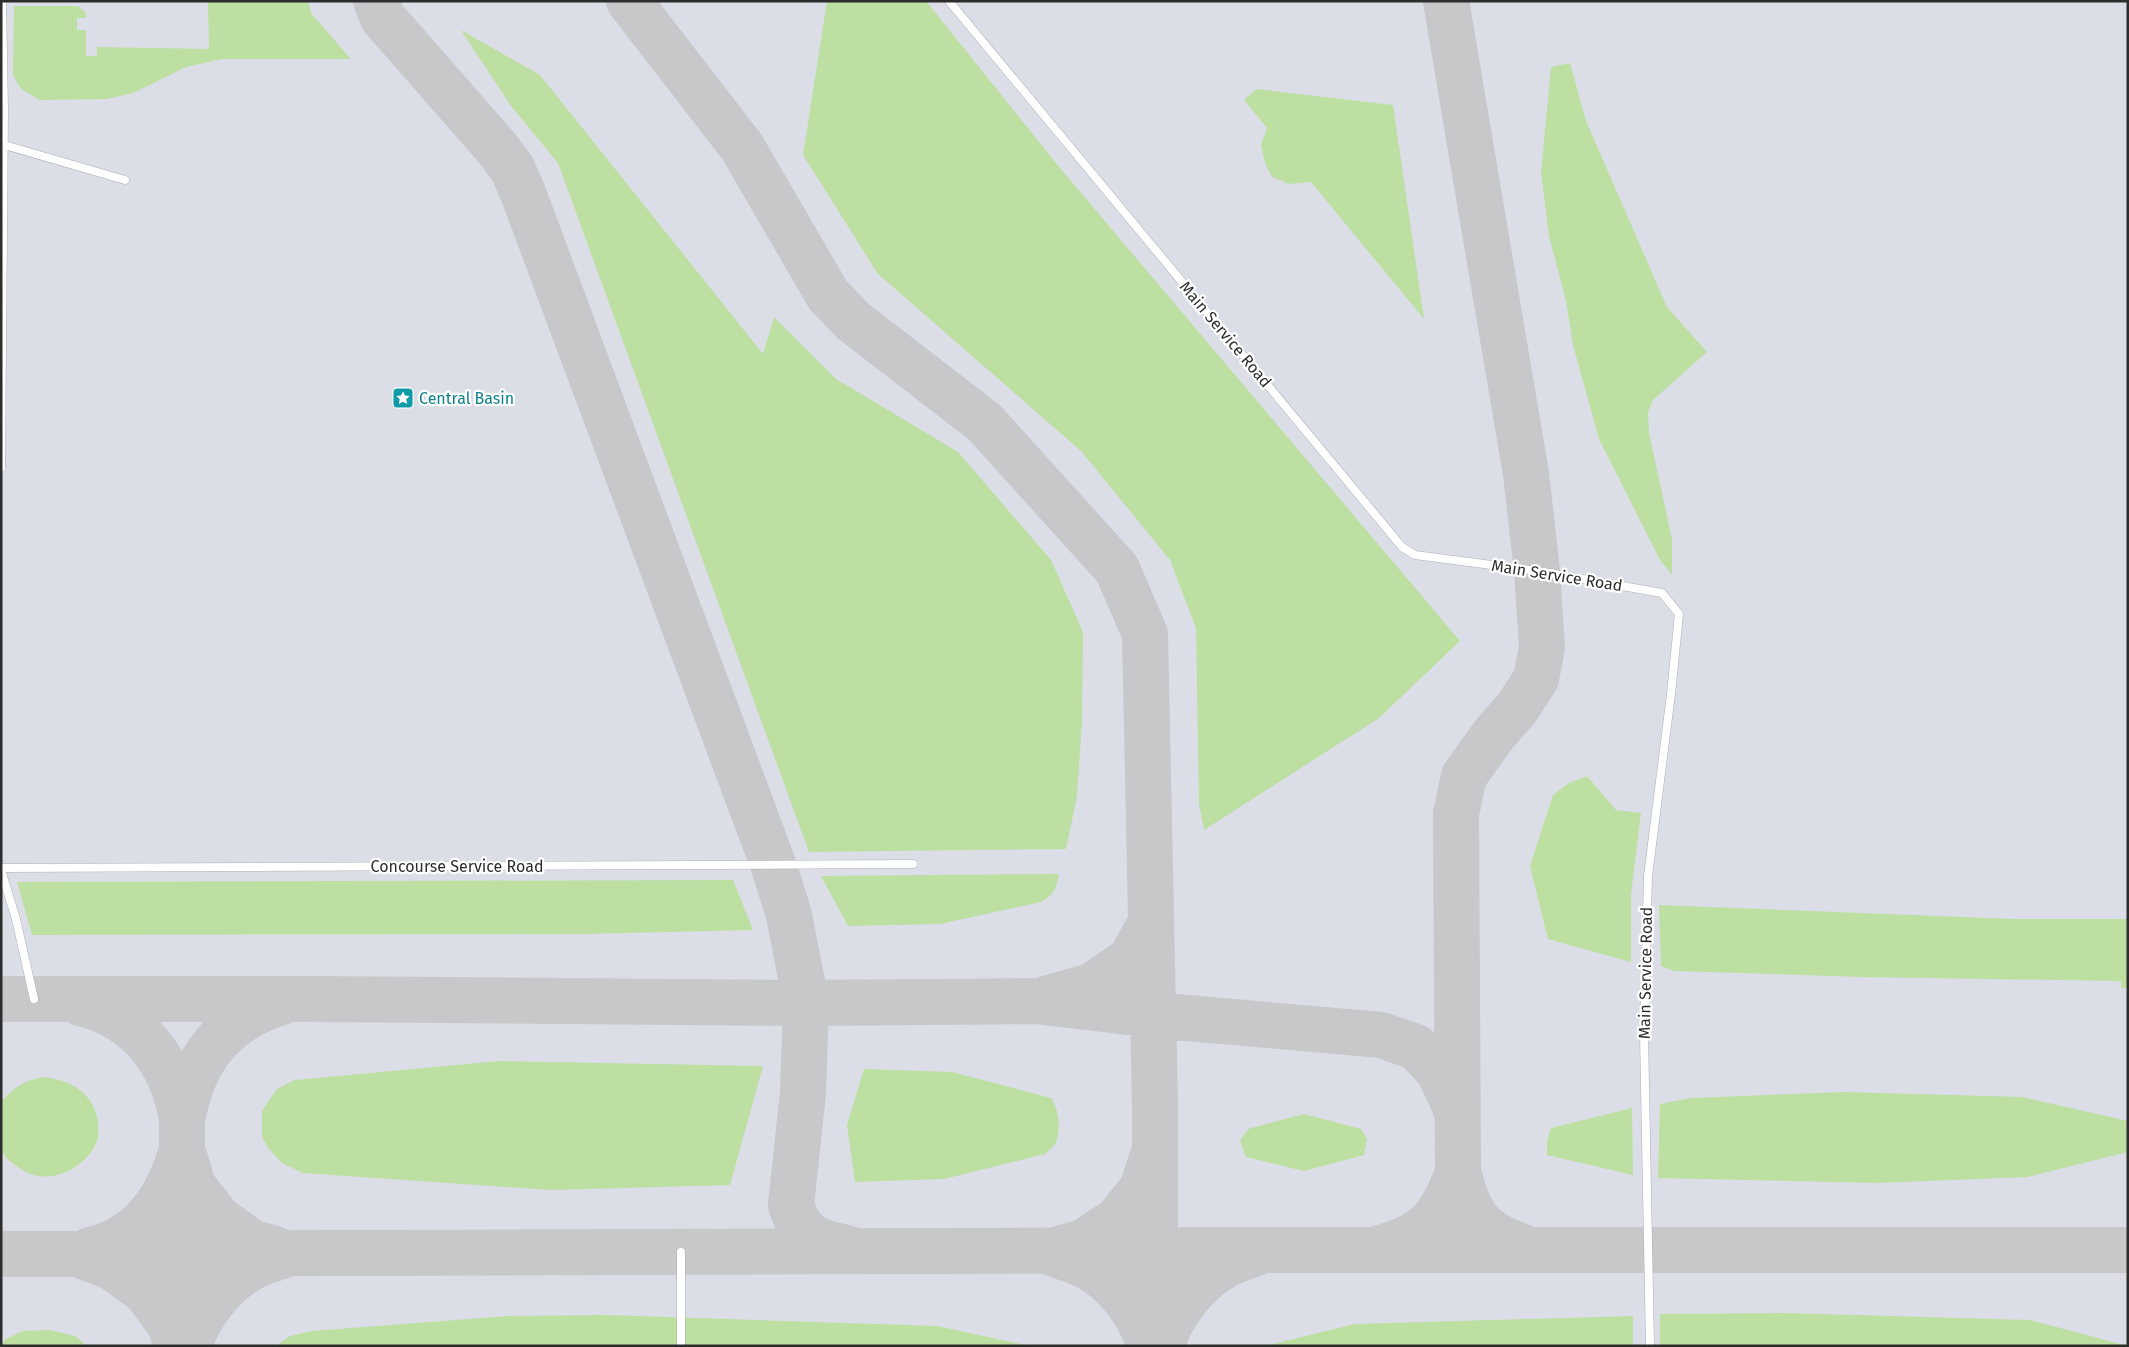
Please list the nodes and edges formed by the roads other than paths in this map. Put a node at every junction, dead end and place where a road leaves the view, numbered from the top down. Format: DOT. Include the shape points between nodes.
graph roads {
  1 [pos="2,1"];
  2 [pos="949,1"];
  3 [pos="2,144"];
  4 [pos="125,180"];
  5 [pos="1,468"];
  6 [pos="913,864"];
  7 [pos="1,869"];
  8 [pos="34,999"];
  9 [pos="681,1252"];
  10 [pos="681,1346"];
  11 [pos="1650,1346"];
  1 -- 3 [label="lane"];
  2 -- 11 [label="lane, Main Service Road" via="1402,547 1415,555 1537,571 1662,593 1679,614 1648,876 1644,1034"];
  3 -- 4 [label="lane"];
  3 -- 5 [label="lane"];
  6 -- 7 [label="lane, Concourse Service Road"];
  7 -- 8 [label="lane"];
  9 -- 10 [label="lane"];
}
